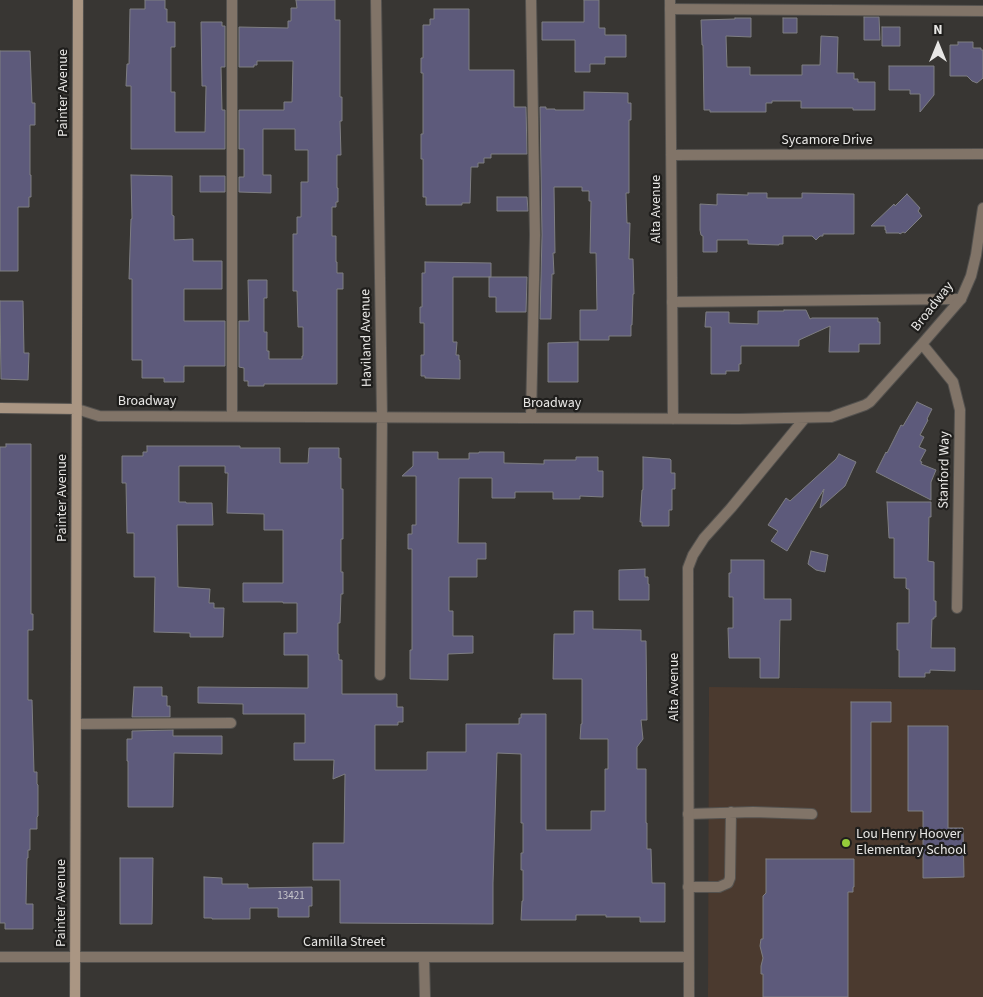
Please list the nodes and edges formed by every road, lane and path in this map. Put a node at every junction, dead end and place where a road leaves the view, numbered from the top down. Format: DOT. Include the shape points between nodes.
graph roads {
  1 [pos="78,0"];
  2 [pos="232,0"];
  3 [pos="376,0"];
  4 [pos="531,0"];
  5 [pos="670,4"];
  6 [pos="983,11"];
  7 [pos="983,154"];
  8 [pos="671,155"];
  9 [pos="983,208"];
  10 [pos="961,299"];
  11 [pos="672,302"];
  12 [pos="922,344"];
  13 [pos="0,408"];
  14 [pos="77,408"];
  15 [pos="232,416"];
  16 [pos="382,417"];
  17 [pos="531,418"];
  18 [pos="673,418"];
  19 [pos="805,418"];
  20 [pos="957,608"];
  21 [pos="380,675"];
  22 [pos="231,723"];
  23 [pos="76,724"];
  24 [pos="731,812"];
  25 [pos="688,814"];
  26 [pos="812,814"];
  27 [pos="688,887"];
  28 [pos="0,957"];
  29 [pos="75,957"];
  30 [pos="424,957"];
  31 [pos="688,957"];
  32 [pos="75,997"];
  33 [pos="425,997"];
  34 [pos="689,997"];
  1 -- 14 [label="street, Painter Avenue"];
  2 -- 15 [label="street"];
  3 -- 16 [label="street, Haviland Avenue"];
  4 -- 17 [label="street" via="535,235"];
  5 -- 6 [label="street"];
  5 -- 8 [label="street, Alta Avenue"];
  7 -- 8 [label="street, Sycamore Drive"];
  8 -- 11 [label="street, Alta Avenue"];
  9 -- 10 [label="street, Broadway" via="976,255"];
  10 -- 11 [label="street"];
  10 -- 12 [label="street, Broadway"];
  11 -- 18 [label="street, Alta Avenue"];
  12 -- 19 [label="street, Broadway" via="868,404 831,417"];
  12 -- 20 [label="street, Stanford Way" via="953,382 960,410"];
  13 -- 14 [label="street, Broadway"];
  14 -- 15 [label="street, Broadway" via="99,416"];
  14 -- 23 [label="street, Painter Avenue"];
  15 -- 16 [label="street, Broadway"];
  16 -- 17 [label="street, Broadway"];
  16 -- 21 [label="street, Haviland Avenue"];
  17 -- 18 [label="street, Broadway"];
  18 -- 19 [label="street, Broadway"];
  19 -- 25 [label="street, Alta Avenue" via="704,538 690,561"];
  22 -- 23 [label="street"];
  23 -- 29 [label="street, Painter Avenue"];
  24 -- 25 [label="street"];
  24 -- 26 [label="street"];
  24 -- 27 [label="street" via="728,883 719,887"];
  25 -- 27 [label="street, Alta Avenue"];
  27 -- 31 [label="street, Alta Avenue"];
  28 -- 29 [label="street, Camilla Street"];
  29 -- 30 [label="street, Camilla Street"];
  29 -- 32 [label="street, Painter Avenue"];
  30 -- 31 [label="street, Camilla Street"];
  30 -- 33 [label="street"];
  31 -- 34 [label="street, Alta Avenue"];
}
